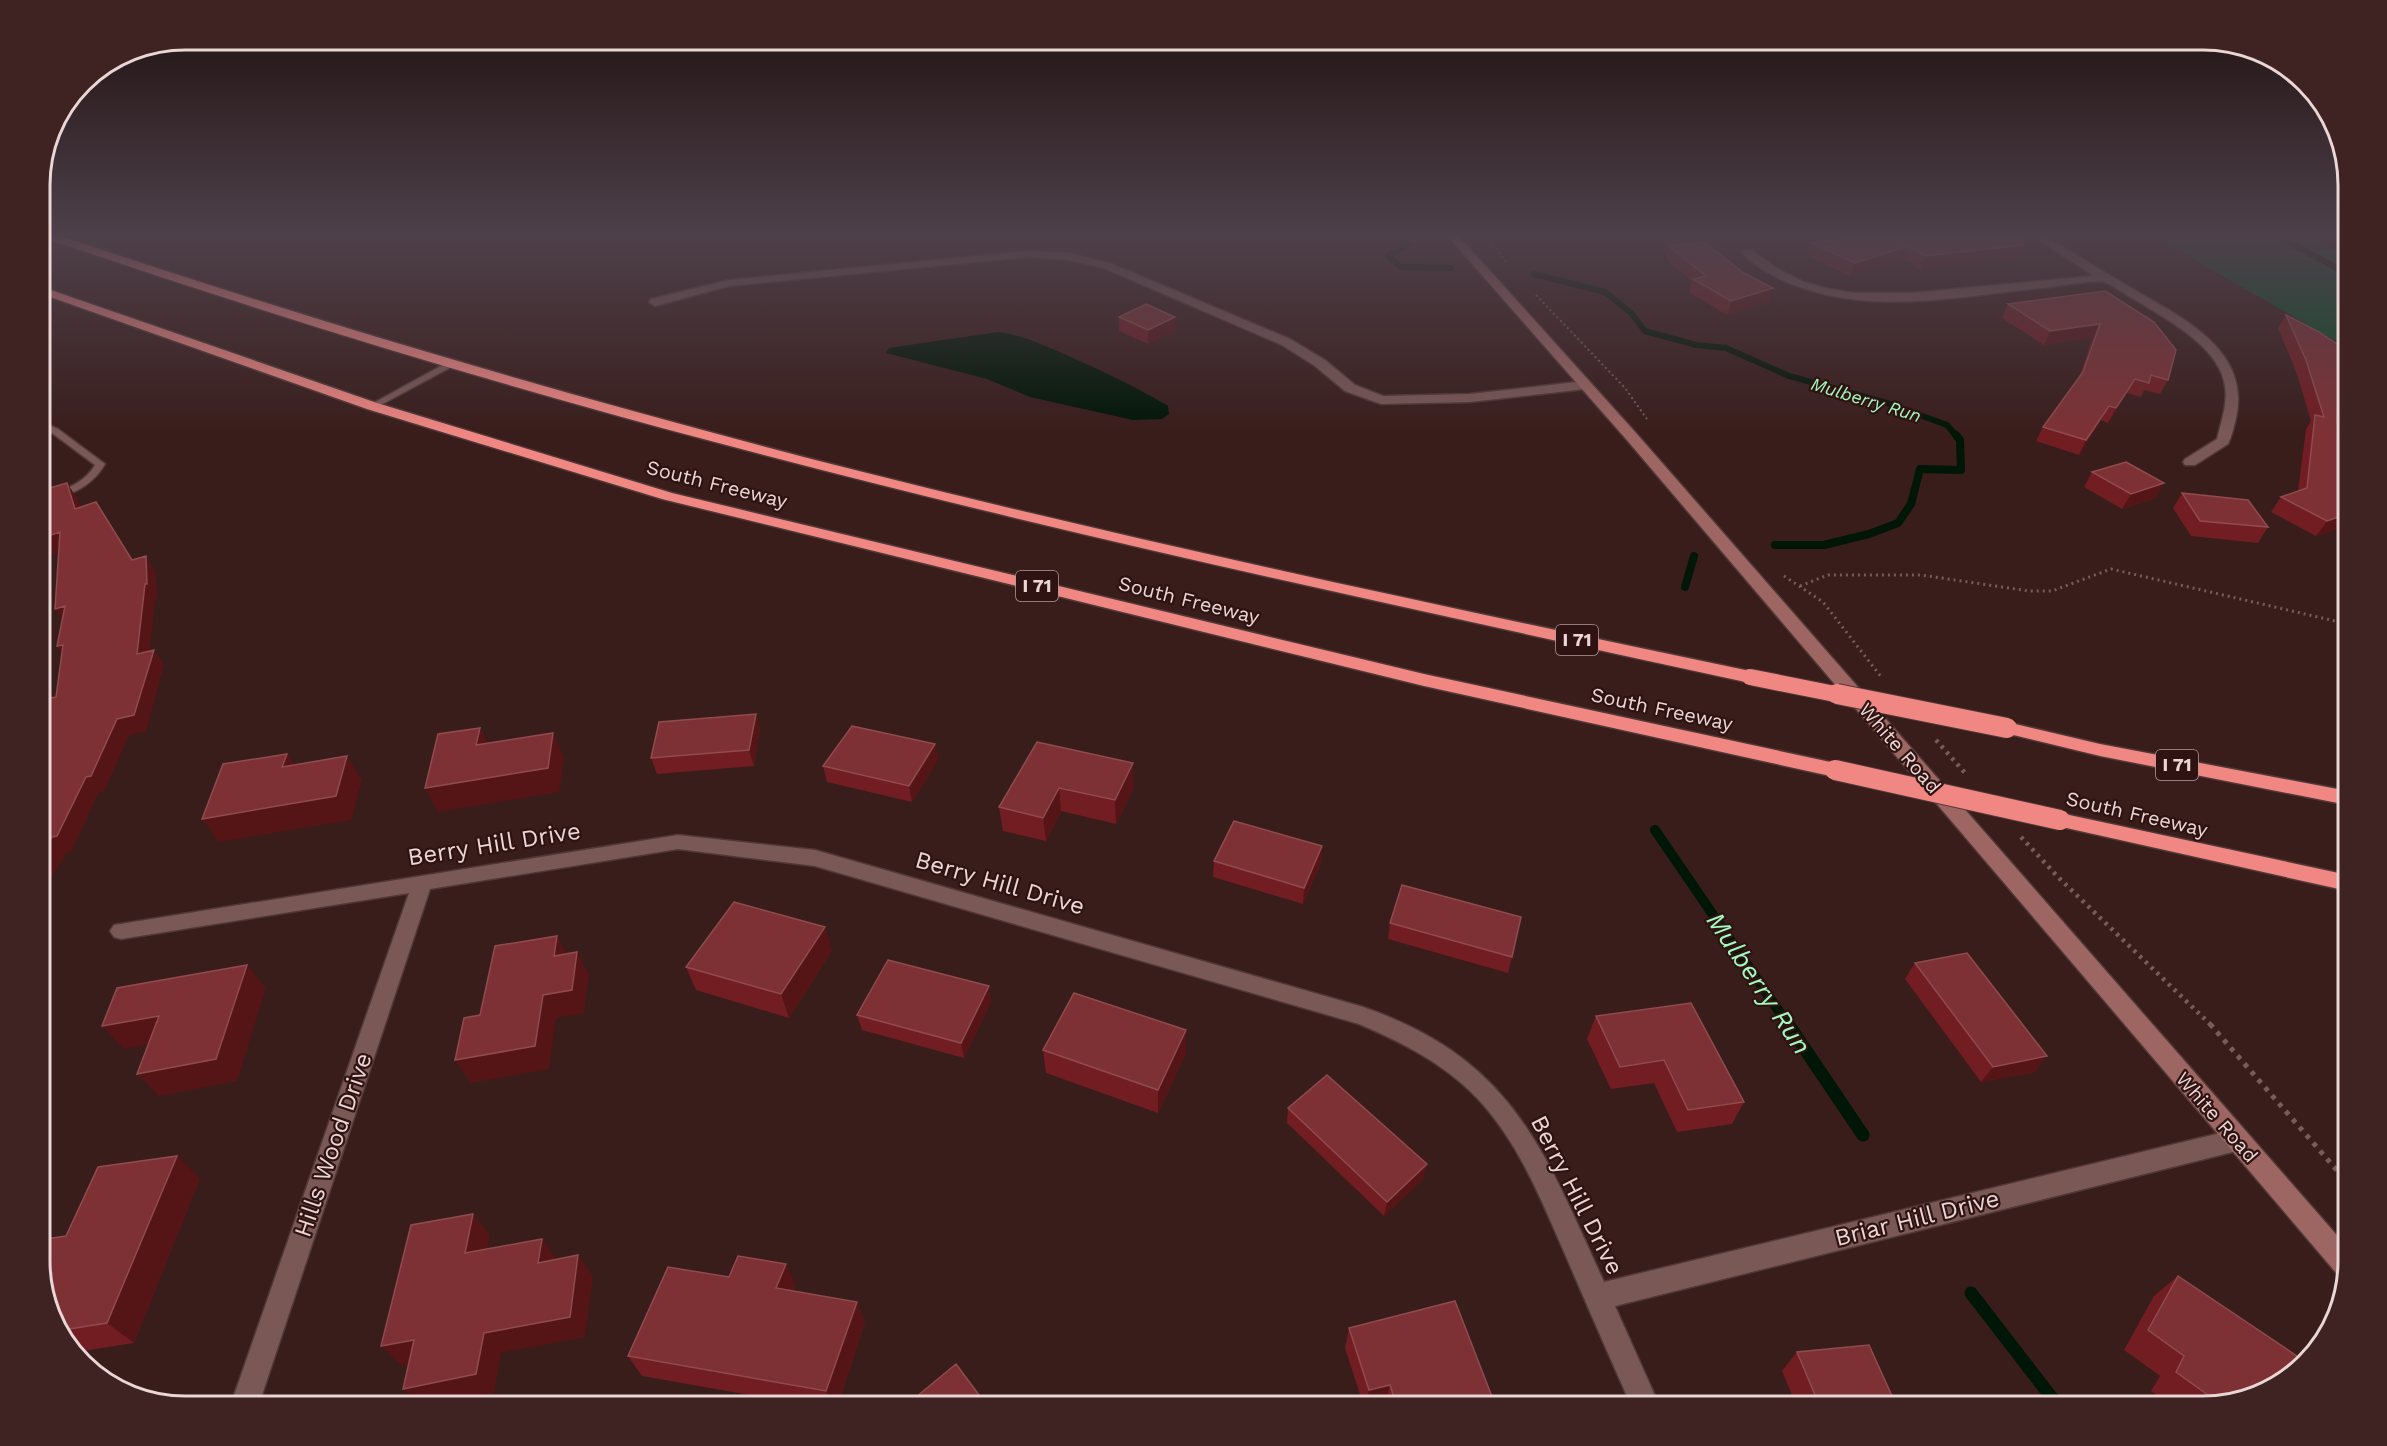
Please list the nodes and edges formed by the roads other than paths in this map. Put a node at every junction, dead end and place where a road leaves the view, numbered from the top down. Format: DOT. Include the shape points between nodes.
graph roads {
  1 [pos="72,300"];
  2 [pos="243,300"];
  3 [pos="661,300"];
  4 [pos="1189,300"];
  5 [pos="1510,300"];
  6 [pos="2141,300"];
  7 [pos="655,302"];
  8 [pos="450,364"];
  9 [pos="1585,385"];
  10 [pos="372,406"];
  11 [pos="50,429"];
  12 [pos="2190,462"];
  13 [pos="50,497"];
  14 [pos="2338,796"];
  15 [pos="2338,881"];
  16 [pos="422,884"];
  17 [pos="121,931"];
  18 [pos="2237,1140"];
  19 [pos="2338,1256"];
  20 [pos="1598,1297"];
  21 [pos="248,1396"];
  22 [pos="1641,1396"];
  1 -- 10 [label="highway, South Freeway / I 71"];
  2 -- 8 [label="highway, I 71"];
  3 -- 7 [label="street"];
  4 -- 9 [label="street" via="1286,342 1350,388 1381,400 1470,398"];
  5 -- 9 [label="street, White Road"];
  6 -- 12 [label="street" via="2200,338 2219,357 2231,379 2232,395 2223,441"];
  8 -- 10 [label="lane"];
  8 -- 14 [label="highway, I 71, bridge" via="796,459 1126,541 1750,677"];
  9 -- 18 [label="street, White Road"];
  10 -- 15 [label="highway, South Freeway / I 71, bridge" via="667,496 1412,677"];
  11 -- 13 [label="lane" via="100,464 80,486"];
  16 -- 17 [label="street, Berry Hill Drive"];
  16 -- 20 [label="street, Berry Hill Drive" via="678,842 814,858 1363,1016 1405,1033 1447,1058 1480,1086 1509,1120 1545,1182"];
  16 -- 21 [label="street, Hills Wood Drive"];
  18 -- 19 [label="street, White Road"];
  18 -- 20 [label="street, Briar Hill Drive"];
  20 -- 22 [label="street, Berry Hill Drive"];
}
